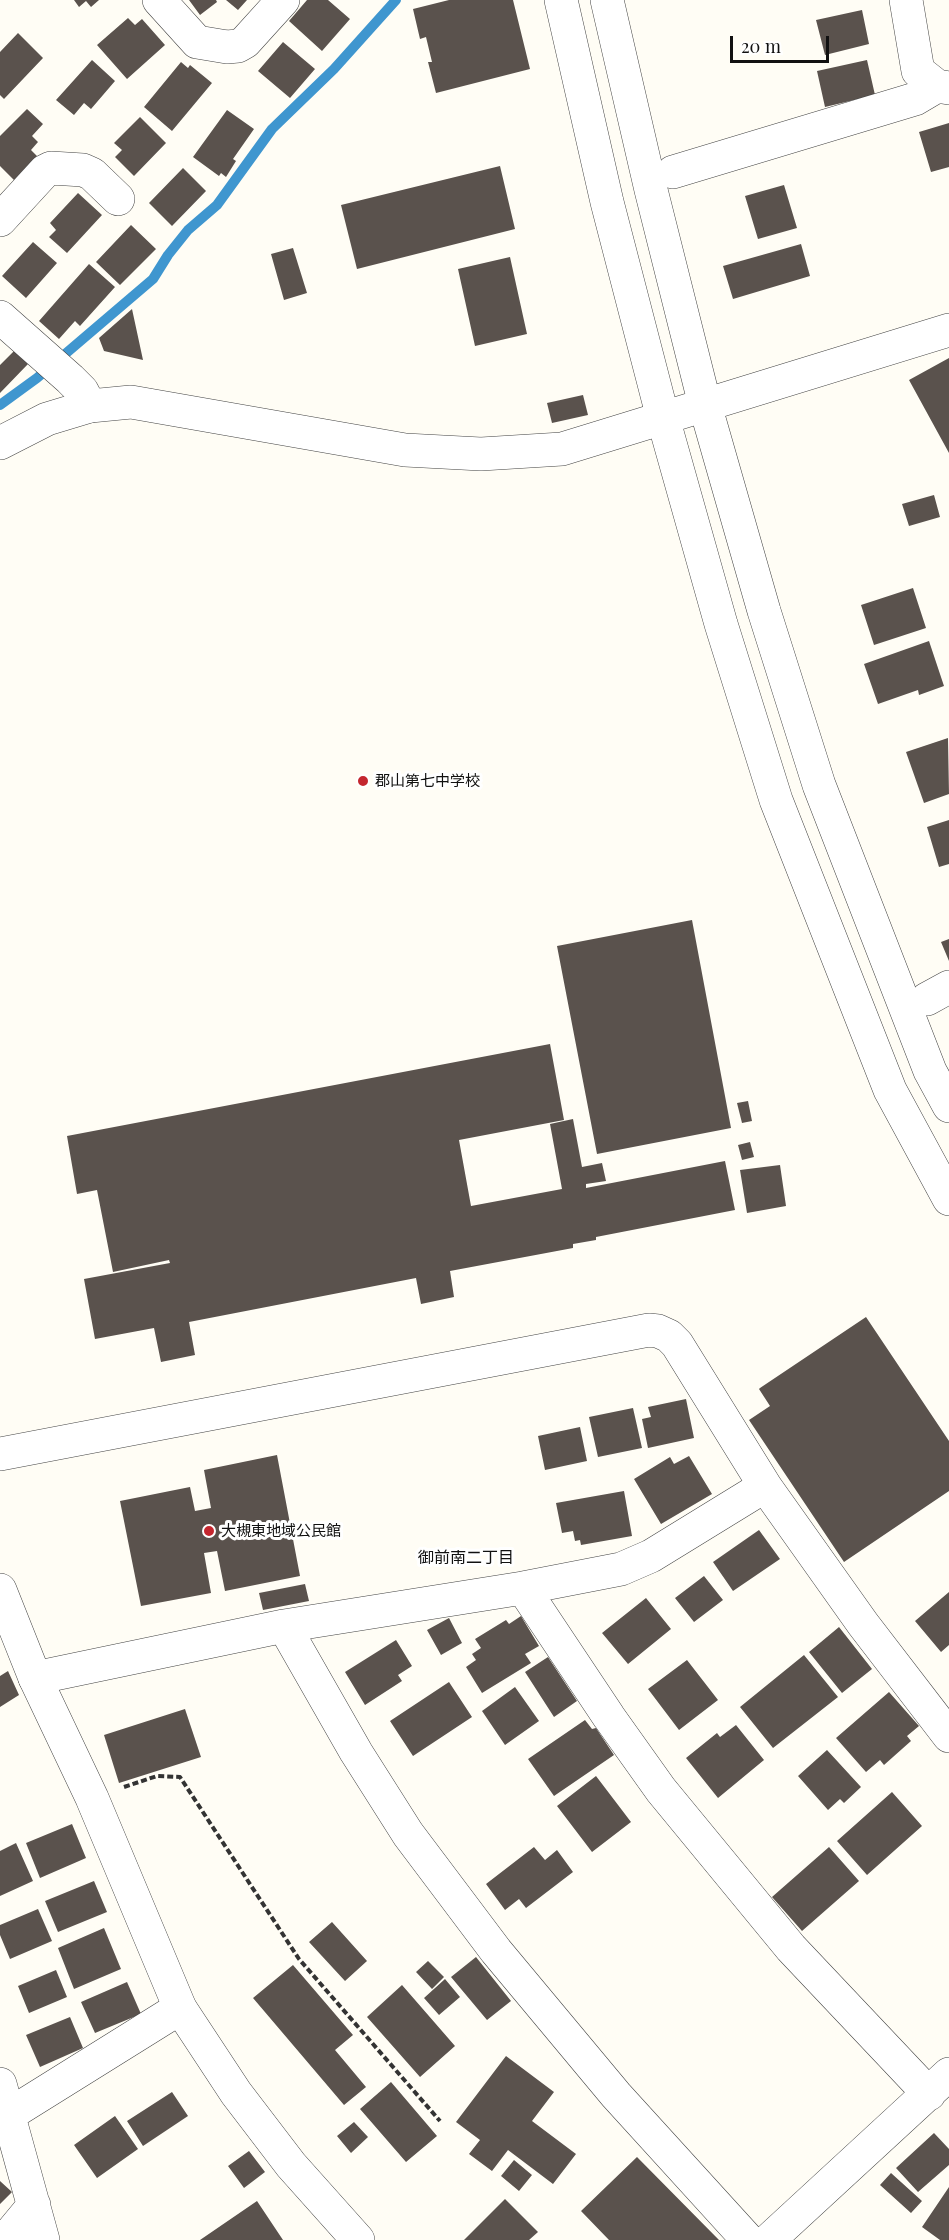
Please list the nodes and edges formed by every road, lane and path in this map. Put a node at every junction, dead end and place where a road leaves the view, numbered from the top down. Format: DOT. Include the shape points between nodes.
graph roads {
  1 [pos="159,0"];
  2 [pos="283,0"];
  3 [pos="561,0"];
  4 [pos="607,0"];
  5 [pos="906,0"];
  6 [pos="943,87"];
  7 [pos="673,172"];
  8 [pos="118,199"];
  9 [pos="0,220"];
  10 [pos="0,317"];
  11 [pos="949,330"];
  12 [pos="705,405"];
  13 [pos="90,406"];
  14 [pos="663,417"];
  15 [pos="0,443"];
  16 [pos="949,1106"];
  17 [pos="949,1200"];
  18 [pos="0,1454"];
  19 [pos="765,1486"];
  20 [pos="523,1588"];
  21 [pos="0,1590"];
  22 [pos="284,1626"];
  23 [pos="35,1678"];
  24 [pos="949,1736"];
  25 [pos="92,1798"];
  26 [pos="180,2008"];
  27 [pos="0,2084"];
  28 [pos="939,2084"];
  29 [pos="10,2114"];
  30 [pos="440,2121"];
  31 [pos="34,2205"];
  32 [pos="5,2240"];
  33 [pos="43,2240"];
  34 [pos="358,2240"];
  35 [pos="748,2240"];
  36 [pos="769,2240"];
  1 -- 2 [label="street" via="197,42 227,47 245,42"];
  3 -- 14 [label="street" via="607,202"];
  4 -- 12 [label="street"];
  5 -- 6 [label="street" via="918,70"];
  6 -- 7 [label="street" via="915,99"];
  8 -- 9 [label="street" via="92,174 51,168"];
  10 -- 13 [label="street" via="70,379"];
  11 -- 12 [label="street"];
  12 -- 14 [label="street"];
  12 -- 16 [label="street" via="819,785 930,1071"];
  13 -- 14 [label="street" via="131,402 405,450 481,454 562,449"];
  13 -- 15 [label="street" via="47,419"];
  14 -- 17 [label="street" via="776,800 890,1090"];
  18 -- 19 [label="street" via="649,1330 669,1336 677,1344"];
  19 -- 20 [label="street" via="636,1564"];
  19 -- 24 [label="street" via="862,1624"];
  20 -- 22 [label="street"];
  20 -- 28 [label="street" via="609,1717 676,1808 792,1948"];
  21 -- 23 [label="street"];
  22 -- 23 [label="street"];
  22 -- 35 [label="street" via="408,1834 496,1951 616,2095"];
  23 -- 25 [label="street"];
  25 -- 26 [label="street"];
  25 -- 30 [label="path" via="157,1776 180,1777 299,1959"];
  26 -- 29 [label="street"];
  26 -- 34 [label="street" via="236,2093 284,2156"];
  27 -- 29 [label="street"];
  28 -- 36 [label="street"];
  29 -- 31 [label="street"];
  31 -- 32 [label="street"];
  31 -- 33 [label="street"];
}
